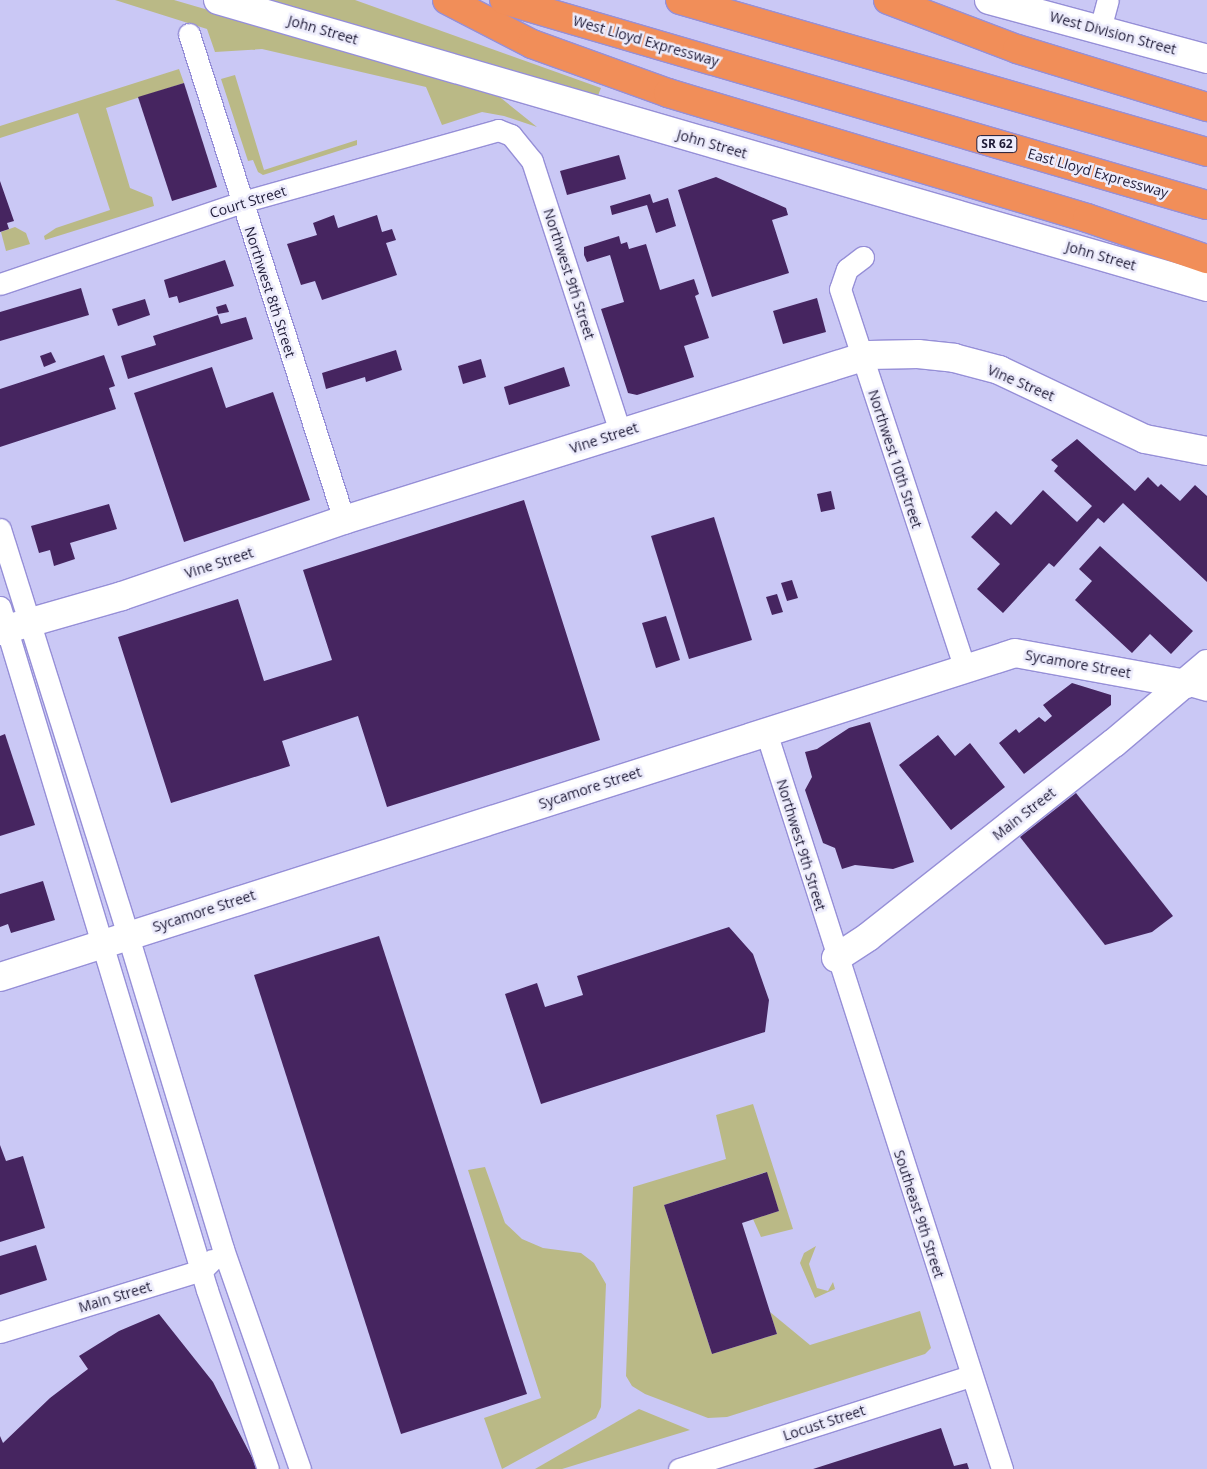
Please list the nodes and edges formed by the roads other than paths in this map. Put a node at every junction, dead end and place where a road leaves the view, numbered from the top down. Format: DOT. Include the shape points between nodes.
graph roads {
  1 [pos="218,0"];
  2 [pos="447,0"];
  3 [pos="504,0"];
  4 [pos="680,0"];
  5 [pos="888,0"];
  6 [pos="989,0"];
  7 [pos="1108,0"];
  8 [pos="1100,29"];
  9 [pos="189,34"];
  10 [pos="1207,59"];
  11 [pos="787,82"];
  12 [pos="1207,107"];
  13 [pos="498,130"];
  14 [pos="1207,152"];
  15 [pos="242,202"];
  16 [pos="1207,205"];
  17 [pos="863,256"];
  18 [pos="1207,259"];
  19 [pos="0,284"];
  20 [pos="1207,287"];
  21 [pos="862,357"];
  22 [pos="620,432"];
  23 [pos="1207,451"];
  24 [pos="344,520"];
  25 [pos="0,530"];
  26 [pos="9,622"];
  27 [pos="1207,664"];
  28 [pos="964,667"];
  29 [pos="1196,687"];
  30 [pos="766,732"];
  31 [pos="116,940"];
  32 [pos="836,958"];
  33 [pos="0,977"];
  34 [pos="223,1249"];
  35 [pos="202,1270"];
  36 [pos="0,1332"];
  37 [pos="970,1376"];
  38 [pos="268,1469"];
  39 [pos="300,1469"];
  40 [pos="679,1469"];
  41 [pos="1002,1469"];
  1 -- 20 [label="main road, John Street"];
  2 -- 18 [label="highway" via="532,44 668,93 1088,218"];
  3 -- 11 [label="highway, West Lloyd Expressway / SR 62"];
  4 -- 14 [label="highway"];
  5 -- 12 [label="highway" via="1026,52"];
  6 -- 8 [label="main road, West Division Street"];
  7 -- 8 [label="street"];
  8 -- 10 [label="main road, West Division Street"];
  9 -- 15 [label="street, Northwest 8th Street"];
  11 -- 16 [label="highway, East Lloyd Expressway / SR 62"];
  13 -- 15 [label="street, Court Street"];
  13 -- 22 [label="street, Northwest 9th Street" via="510,135 532,161"];
  15 -- 19 [label="street, Court Street"];
  15 -- 24 [label="street, Northwest 8th Street"];
  17 -- 21 [label="street, Northwest 10th Street" via="847,269 840,289"];
  21 -- 22 [label="main road, Vine Street"];
  21 -- 23 [label="main road, Vine Street" via="918,354 954,358 990,368 1145,439"];
  21 -- 28 [label="street, Northwest 10th Street"];
  22 -- 24 [label="main road, Vine Street"];
  24 -- 26 [label="main road, Vine Street" via="122,596"];
  25 -- 26 [label="street"];
  26 -- 31 [label="street"];
  27 -- 29 [label="main road, Main Street"];
  28 -- 29 [label="main road, Sycamore Street" via="1015,653"];
  28 -- 30 [label="main road, Sycamore Street"];
  29 -- 32 [label="main road, Main Street"];
  30 -- 31 [label="main road, Sycamore Street"];
  30 -- 32 [label="street, Northwest 9th Street"];
  31 -- 33 [label="main road, Sycamore Street"];
  31 -- 34 [label="street"];
  31 -- 35 [label="street"];
  32 -- 37 [label="street, Southeast 9th Street"];
  34 -- 35 [label="street, Main Street"];
  34 -- 39 [label="street"];
  35 -- 36 [label="street, Main Street"];
  35 -- 38 [label="street"];
  37 -- 40 [label="street, Locust Street"];
  37 -- 41 [label="street, Southeast 9th Street"];
}
